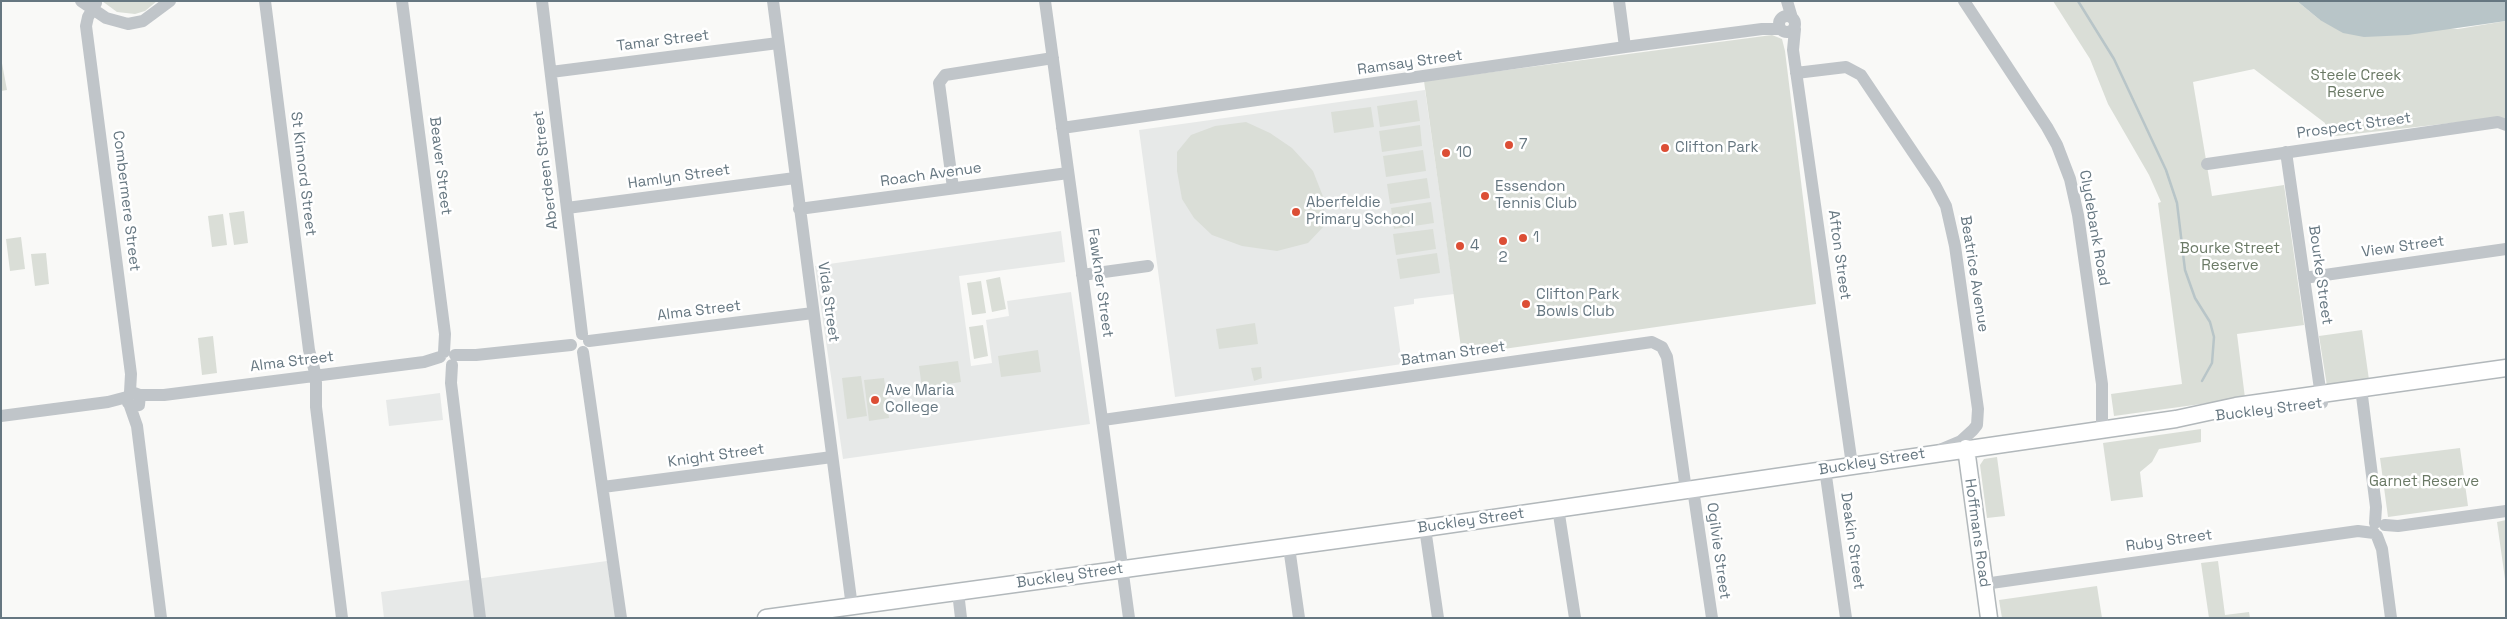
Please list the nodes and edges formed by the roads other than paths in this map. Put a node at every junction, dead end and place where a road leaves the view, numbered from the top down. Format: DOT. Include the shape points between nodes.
graph roads {
  1 [pos="81,1"];
  2 [pos="170,1"];
  3 [pos="265,1"];
  4 [pos="402,1"];
  5 [pos="542,1"];
  6 [pos="773,1"];
  7 [pos="1045,1"];
  8 [pos="1619,1"];
  9 [pos="1786,1"];
  10 [pos="1964,1"];
  11 [pos="96,7"];
  12 [pos="1786,24"];
  13 [pos="778,43"];
  14 [pos="1625,47"];
  15 [pos="1053,58"];
  16 [pos="551,72"];
  17 [pos="1796,73"];
  18 [pos="2506,125"];
  19 [pos="1062,128"];
  20 [pos="2286,152"];
  21 [pos="2207,164"];
  22 [pos="1068,173"];
  23 [pos="795,178"];
  24 [pos="953,188"];
  25 [pos="567,208"];
  26 [pos="799,209"];
  27 [pos="2506,250"];
  28 [pos="1148,266"];
  29 [pos="1082,275"];
  30 [pos="2304,278"];
  31 [pos="813,313"];
  32 [pos="585,343"];
  33 [pos="448,358"];
  34 [pos="2506,368"];
  35 [pos="312,376"];
  36 [pos="2506,378"];
  37 [pos="2361,393"];
  38 [pos="134,399"];
  39 [pos="2321,399"];
  40 [pos="1,416"];
  41 [pos="1103,420"];
  42 [pos="2102,430"];
  43 [pos="1966,448"];
  44 [pos="1930,453"];
  45 [pos="832,457"];
  46 [pos="1852,465"];
  47 [pos="1825,469"];
  48 [pos="603,487"];
  49 [pos="1690,489"];
  50 [pos="1558,508"];
  51 [pos="2506,511"];
  52 [pos="1425,528"];
  53 [pos="2382,529"];
  54 [pos="1289,547"];
  55 [pos="1123,569"];
  56 [pos="1984,584"];
  57 [pos="958,592"];
  58 [pos="852,607"];
  59 [pos="795,616"];
  60 [pos="161,618"];
  61 [pos="342,618"];
  62 [pos="480,618"];
  63 [pos="621,618"];
  64 [pos="766,618"];
  65 [pos="961,618"];
  66 [pos="1129,618"];
  67 [pos="1299,618"];
  68 [pos="1438,618"];
  69 [pos="1575,618"];
  70 [pos="1712,618"];
  71 [pos="1846,618"];
  72 [pos="1989,618"];
  73 [pos="2391,618"];
  1 -- 11 [label="street"];
  2 -- 11 [label="street" via="143,21 128,24 114,21"];
  3 -- 35 [label="street, St Kinnord Street"];
  4 -- 33 [label="street, Beaver Street"];
  5 -- 16 [label="street, Aberdeen Street"];
  6 -- 13 [label="street, Vida Street"];
  7 -- 15 [label="street, Fawkner Street"];
  8 -- 14 [label="street"];
  9 -- 12 [label="street"];
  10 -- 42 [label="street, Clydebank Road" via="2047,127 2064,161 2078,215 2104,411"];
  11 -- 38 [label="street, Combermere Street" via="86,23"];
  12 -- 14 [label="street, Ramsay Street"];
  12 -- 17 [label="street, Afton Street"];
  13 -- 16 [label="street, Tamar Street"];
  13 -- 23 [label="street, Vida Street"];
  14 -- 19 [label="street, Ramsay Street"];
  15 -- 19 [label="street, Fawkner Street"];
  15 -- 24 [label="street" via="945,75 939,83"];
  16 -- 25 [label="street, Aberdeen Street"];
  17 -- 44 [label="street, Beatrice Avenue" via="1838,67 1850,68 1861,75 1941,196 1949,216 1978,409 1976,425 1968,436"];
  17 -- 46 [label="street, Afton Street"];
  18 -- 20 [label="street, Prospect Street" via="2498,122"];
  19 -- 22 [label="street, Fawkner Street"];
  20 -- 21 [label="street, Prospect Street"];
  20 -- 30 [label="street, Bourke Street"];
  22 -- 24 [label="street, Roach Avenue"];
  22 -- 29 [label="street, Fawkner Street"];
  23 -- 25 [label="street, Hamlyn Street"];
  23 -- 26 [label="street, Vida Street"];
  24 -- 26 [label="street, Roach Avenue"];
  25 -- 32 [label="street, Aberdeen Street"];
  26 -- 31 [label="street, Vida Street"];
  27 -- 30 [label="street, View Street"];
  28 -- 29 [label="street"];
  29 -- 41 [label="street, Fawkner Street"];
  30 -- 39 [label="street, Bourke Street"];
  31 -- 32 [label="street, Alma Street"];
  31 -- 45 [label="street, Vida Street"];
  32 -- 33 [label="street, Alma Street" via="575,352 571,345"];
  32 -- 48 [label="street, Aberdeen Street"];
  33 -- 35 [label="street, Alma Street"];
  33 -- 62 [label="street, Beaver Street"];
  34 -- 37 [label="main road, Buckley Street"];
  35 -- 38 [label="street, Alma Street"];
  35 -- 61 [label="street, St Kinnord Street"];
  36 -- 37 [label="main road, Buckley Street"];
  37 -- 39 [label="main road, Buckley Street"];
  37 -- 53 [label="street" via="2376,507"];
  38 -- 40 [label="street, Alma Street"];
  38 -- 60 [label="street, Combermere Street"];
  39 -- 42 [label="main road, Buckley Street" via="2236,406"];
  41 -- 49 [label="street, Batman Street" via="1652,342 1662,347 1667,356"];
  41 -- 55 [label="street, Fawkner Street"];
  42 -- 43 [label="main road, Buckley Street"];
  43 -- 44 [label="main road, Buckley Street"];
  43 -- 56 [label="main road, Hoffmans Road"];
  44 -- 46 [label="main road, Buckley Street"];
  45 -- 48 [label="street, Knight Street"];
  45 -- 58 [label="street, Vida Street"];
  46 -- 47 [label="main road, Buckley Street"];
  47 -- 49 [label="main road, Buckley Street"];
  47 -- 71 [label="street, Deakin Street"];
  48 -- 63 [label="street, Aberdeen Street"];
  49 -- 50 [label="main road, Buckley Street"];
  49 -- 70 [label="street, Ogilvie Street"];
  50 -- 52 [label="main road, Buckley Street"];
  50 -- 69 [label="street"];
  51 -- 53 [label="street, Ruby Street"];
  52 -- 54 [label="main road, Buckley Street"];
  52 -- 68 [label="street"];
  53 -- 56 [label="street, Ruby Street"];
  53 -- 73 [label="street"];
  54 -- 55 [label="main road, Buckley Street"];
  54 -- 67 [label="street"];
  55 -- 57 [label="main road, Buckley Street"];
  55 -- 66 [label="street, Fawkner Street"];
  56 -- 72 [label="main road, Hoffmans Road"];
  57 -- 58 [label="main road, Buckley Street"];
  57 -- 65 [label="street"];
  58 -- 59 [label="main road, Buckley Street"];
  59 -- 64 [label="main road, Buckley Street"];
}
